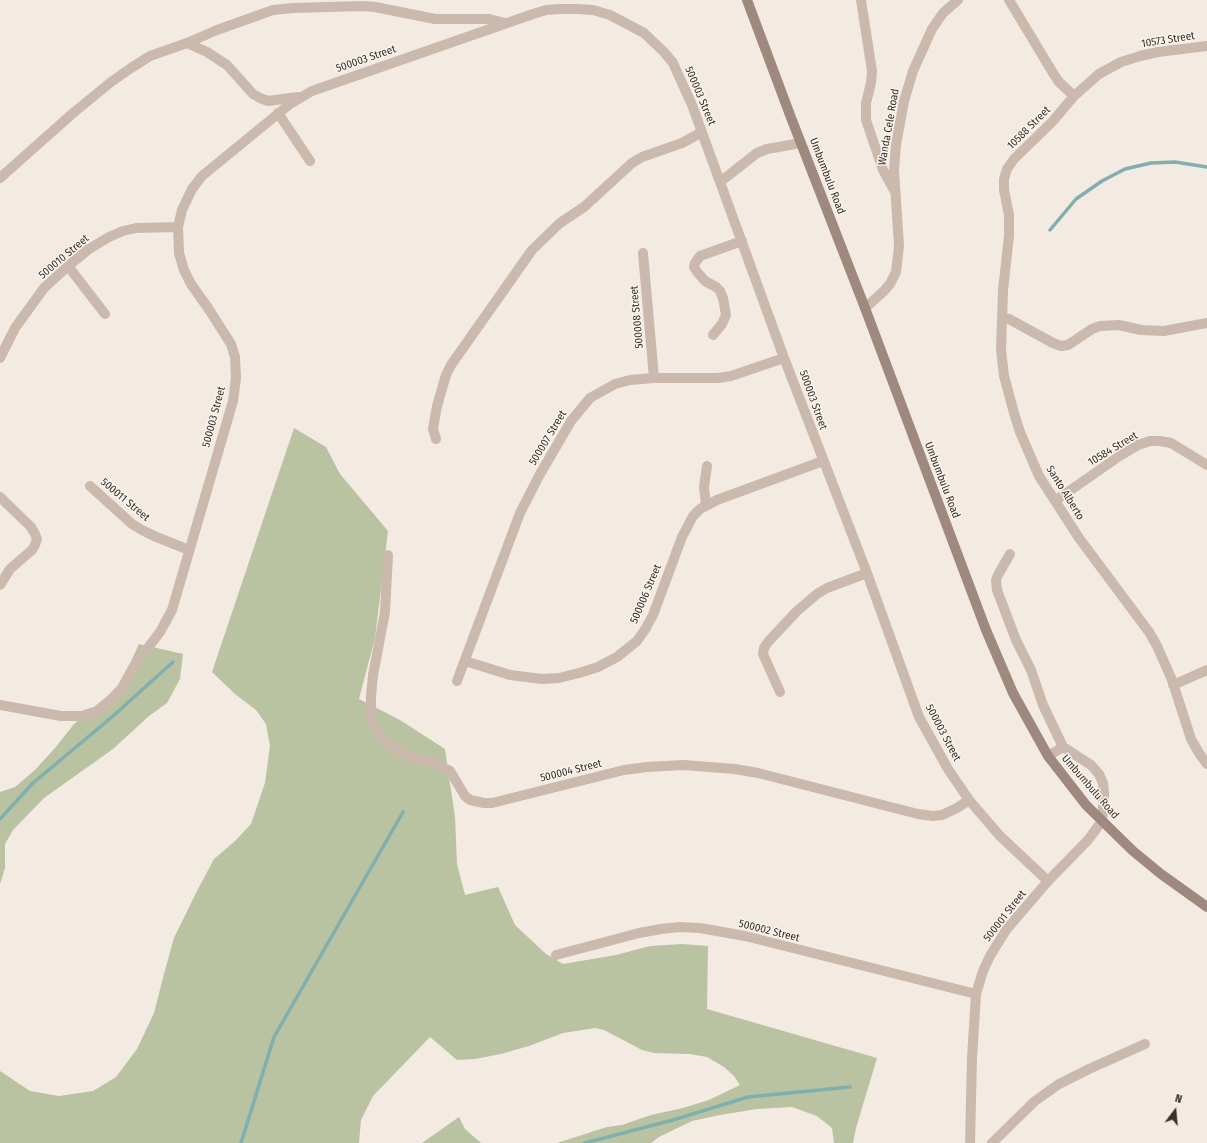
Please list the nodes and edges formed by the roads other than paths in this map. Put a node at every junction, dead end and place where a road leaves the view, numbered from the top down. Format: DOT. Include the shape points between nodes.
graph roads {
  1 [pos="747,0"];
  2 [pos="861,0"];
  3 [pos="958,0"];
  4 [pos="1009,0"];
  5 [pos="505,23"];
  6 [pos="187,43"];
  7 [pos="1207,46"];
  8 [pos="1074,96"];
  9 [pos="300,97"];
  10 [pos="278,113"];
  11 [pos="702,132"];
  12 [pos="801,143"];
  13 [pos="310,161"];
  14 [pos="0,178"];
  15 [pos="720,182"];
  16 [pos="895,191"];
  17 [pos="1006,202"];
  18 [pos="178,227"];
  19 [pos="742,241"];
  20 [pos="643,253"];
  21 [pos="68,266"];
  22 [pos="865,308"];
  23 [pos="105,314"];
  24 [pos="1002,317"];
  25 [pos="1207,323"];
  26 [pos="713,335"];
  27 [pos="0,358"];
  28 [pos="784,358"];
  29 [pos="654,378"];
  30 [pos="436,439"];
  31 [pos="823,461"];
  32 [pos="1207,465"];
  33 [pos="707,466"];
  34 [pos="90,486"];
  35 [pos="0,498"];
  36 [pos="1055,501"];
  37 [pos="706,505"];
  38 [pos="189,550"];
  39 [pos="1010,554"];
  40 [pos="388,555"];
  41 [pos="866,573"];
  42 [pos="0,585"];
  43 [pos="465,661"];
  44 [pos="1207,670"];
  45 [pos="457,681"];
  46 [pos="1173,685"];
  47 [pos="780,692"];
  48 [pos="0,705"];
  49 [pos="1062,747"];
  50 [pos="1048,756"];
  51 [pos="1207,764"];
  52 [pos="969,800"];
  53 [pos="1102,821"];
  54 [pos="1048,881"];
  55 [pos="1207,906"];
  56 [pos="556,955"];
  57 [pos="976,994"];
  58 [pos="1145,1044"];
  59 [pos="970,1143"];
  60 [pos="992,1143"];
  1 -- 12 [label="main road, Umbumbulu Road"];
  2 -- 16 [label="street" via="872,71 865,107 866,120 882,170"];
  3 -- 16 [label="street, Wanda Cele Road" via="943,13 932,29 913,71 904,101 896,145"];
  4 -- 8 [label="street" via="1059,82"];
  5 -- 6 [label="street" via="489,19 436,19 375,7 283,8 216,30"];
  5 -- 9 [label="street, 500003 Street" via="324,86"];
  5 -- 11 [label="street, 500003 Street" via="546,10 578,9 610,14 627,23 656,43 672,63"];
  6 -- 9 [label="street" via="207,52 227,66 253,94 260,98 268,101"];
  6 -- 14 [label="street" via="150,56 111,82"];
  7 -- 8 [label="street, 10573 Street" via="1158,52 1121,62 1099,74"];
  8 -- 17 [label="street, 10588 Street" via="1007,169 1004,179"];
  9 -- 10 [label="street, 500003 Street"];
  10 -- 13 [label="street"];
  10 -- 18 [label="street, 500003 Street" via="202,176 187,198"];
  11 -- 15 [label="street, 500003 Street"];
  11 -- 30 [label="street" via="632,163 532,250 451,365 437,406 433,429"];
  12 -- 15 [label="street" via="757,153"];
  12 -- 22 [label="main road, Umbumbulu Road"];
  15 -- 19 [label="street, 500003 Street"];
  16 -- 22 [label="street, Wanda Cele Road" via="899,246 896,272 884,291"];
  17 -- 24 [label="street, Santo Alberto" via="1009,236"];
  18 -- 21 [label="street, 500010 Street" via="123,230 102,241"];
  18 -- 38 [label="street, 500003 Street" via="179,253 184,270 231,344 236,368 233,401"];
  19 -- 26 [label="street" via="700,256 695,263 696,272 716,287 723,298 726,315"];
  19 -- 28 [label="street, 500003 Street"];
  20 -- 29 [label="street, 500008 Street"];
  21 -- 23 [label="street"];
  21 -- 27 [label="street, 500010 Street" via="44,288 28,309"];
  22 -- 50 [label="main road, Umbumbulu Road" via="986,630 1013,693"];
  24 -- 25 [label="street" via="1061,346 1068,345 1100,326 1120,325 1164,332"];
  24 -- 36 [label="street, Santo Alberto" via="1001,350 1010,398 1032,460"];
  28 -- 29 [label="street, 500007 Street" via="718,378"];
  28 -- 31 [label="street, 500003 Street"];
  29 -- 43 [label="street, 500007 Street" via="630,380 603,389 590,398 571,421 520,513"];
  31 -- 37 [label="street, 500006 Street"];
  31 -- 41 [label="street, 500003 Street"];
  32 -- 36 [label="street, 10584 Street" via="1171,443 1150,441 1118,457"];
  33 -- 37 [label="street" via="704,492"];
  34 -- 38 [label="street, 500011 Street" via="132,524"];
  35 -- 42 [label="street" via="31,527 37,539 32,550 10,570"];
  36 -- 46 [label="street, Santo Alberto" via="1079,538 1149,632 1165,662"];
  37 -- 43 [label="street, 500006 Street" via="693,516 682,537 646,628 637,641 617,657 579,673 542,679 510,676"];
  38 -- 48 [label="street, 500003 Street" via="172,610 160,632 111,700 82,716 61,716"];
  39 -- 49 [label="street" via="996,580 997,590"];
  40 -- 52 [label="street, 500004 Street" via="385,612 371,696 373,724 383,739 395,749 450,771 470,800 492,803 624,770 684,765 735,768 933,816 942,815"];
  41 -- 47 [label="street" via="827,588 813,597 768,642 763,654"];
  41 -- 52 [label="street, 500003 Street" via="919,718"];
  43 -- 45 [label="street, 500007 Street"];
  44 -- 46 [label="street"];
  46 -- 51 [label="street, Santo Alberto" via="1191,739"];
  49 -- 50 [label="street"];
  49 -- 53 [label="street" via="1099,774 1104,793"];
  50 -- 53 [label="main road, Umbumbulu Road" via="1071,787"];
  52 -- 54 [label="street, 500003 Street" via="1000,836"];
  53 -- 54 [label="street, 500001 Street" via="1088,840"];
  53 -- 55 [label="main road, Umbumbulu Road" via="1161,874"];
  54 -- 57 [label="street, 500001 Street" via="1006,930 983,970"];
  56 -- 57 [label="street, 500002 Street" via="639,933 680,927 700,928 745,936"];
  57 -- 59 [label="street, 500001 Street"];
  58 -- 60 [label="street" via="1059,1084 1035,1101"];
}
